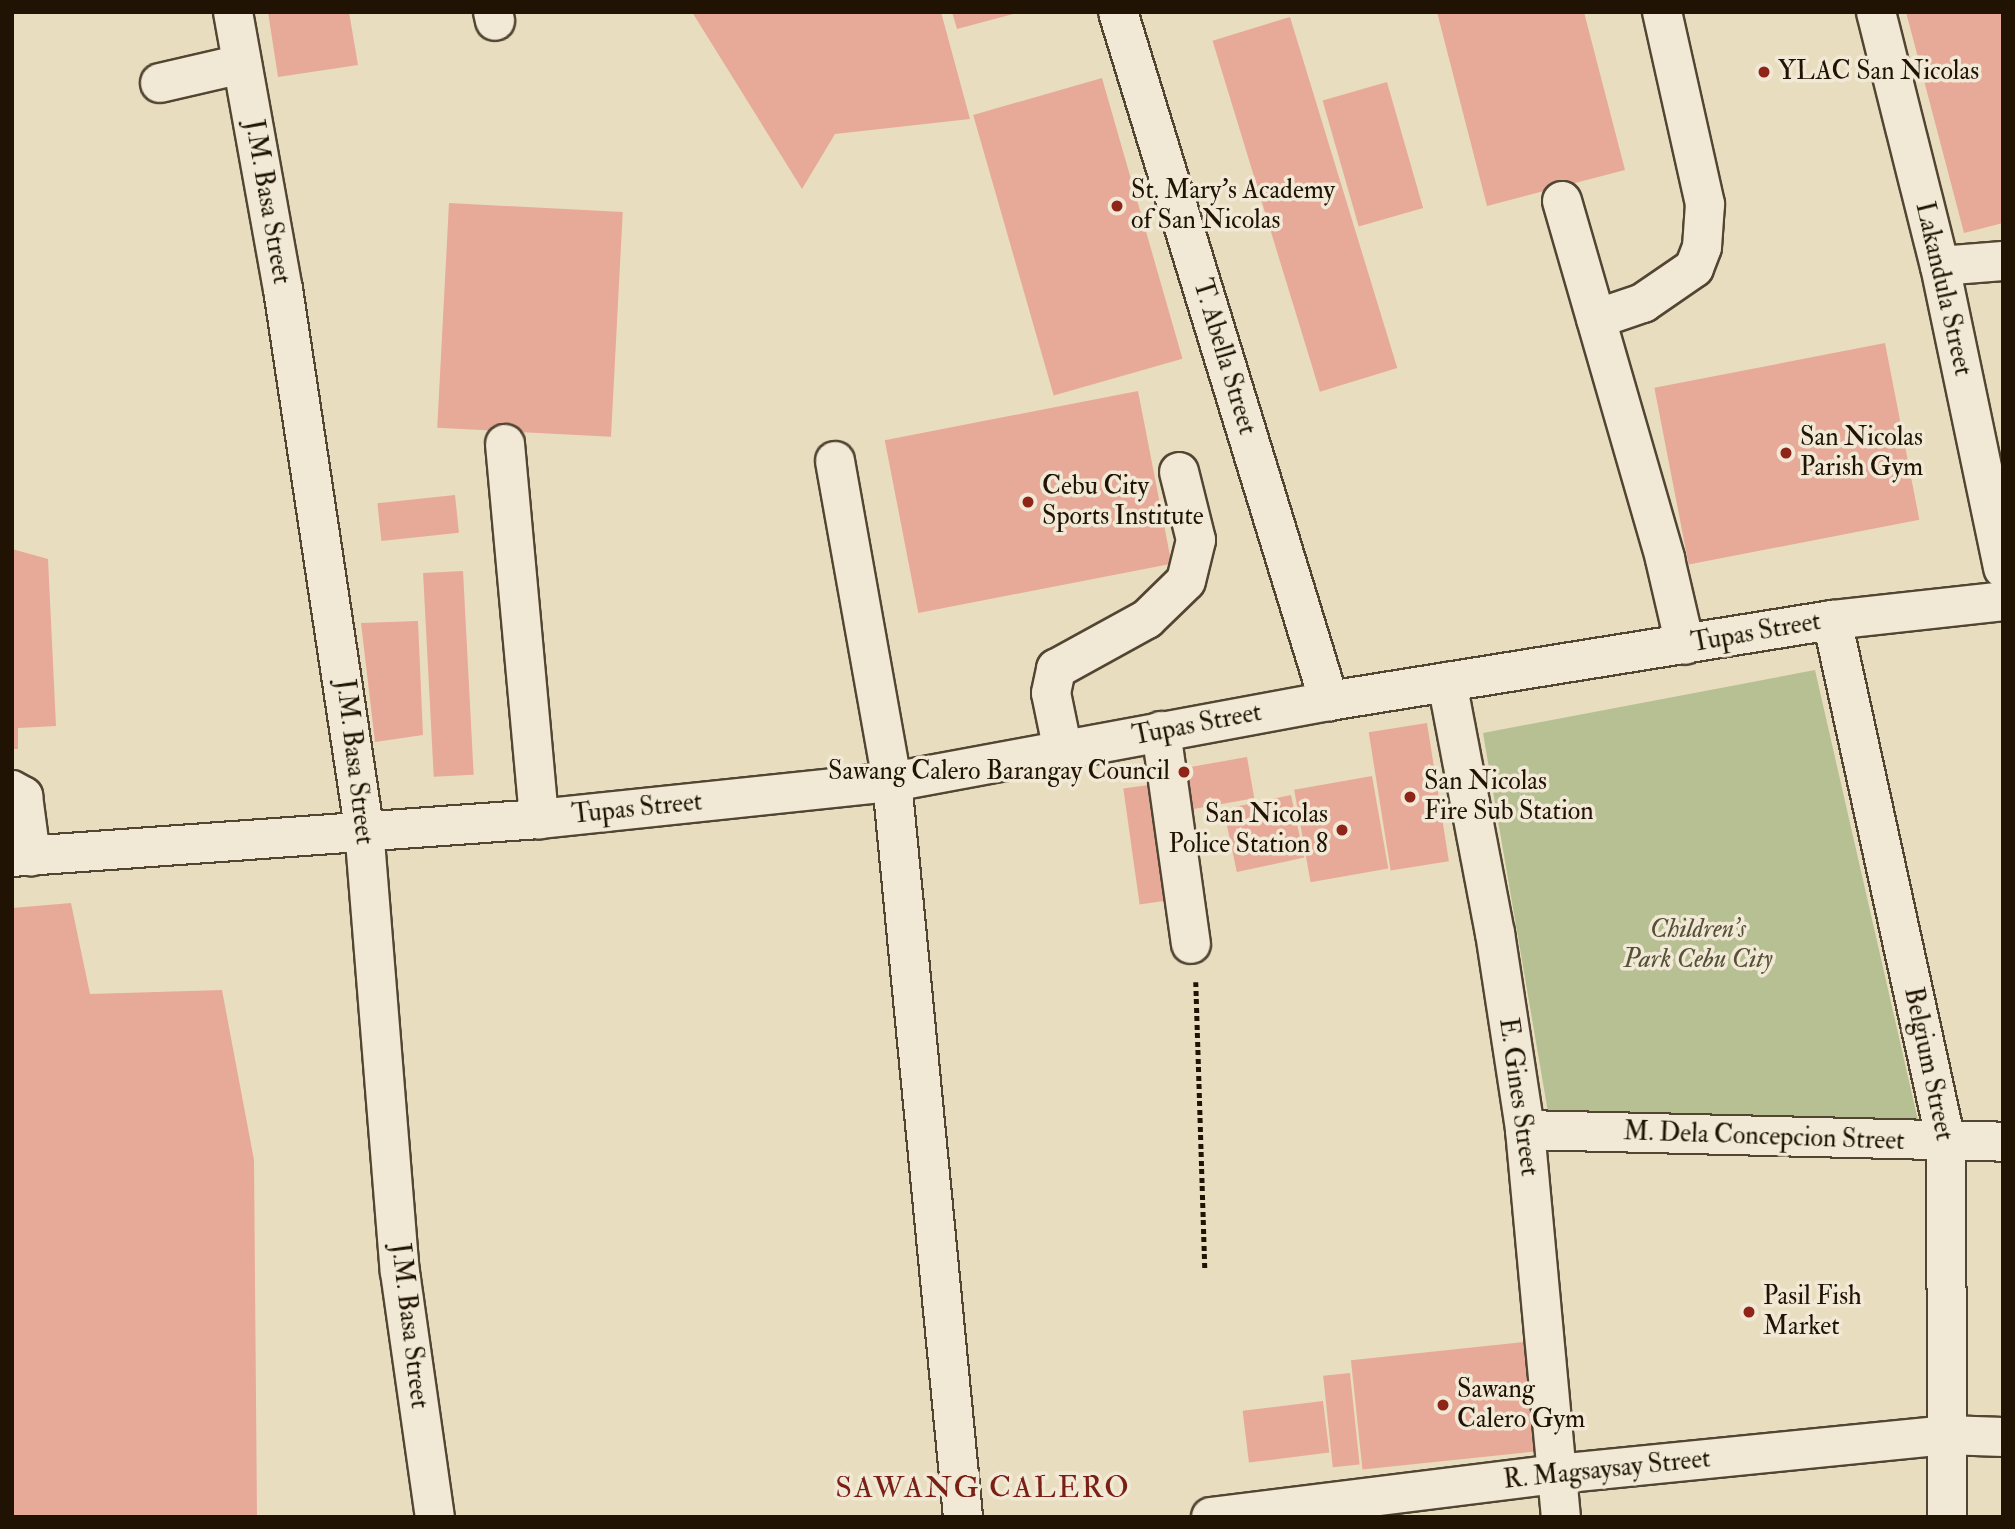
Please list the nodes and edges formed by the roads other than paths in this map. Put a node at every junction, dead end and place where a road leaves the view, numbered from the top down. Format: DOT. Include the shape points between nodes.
graph roads {
  1 [pos="233,12"];
  2 [pos="1118,12"];
  3 [pos="1662,12"];
  4 [pos="1876,12"];
  5 [pos="242,64"];
  6 [pos="160,83"];
  7 [pos="1562,201"];
  8 [pos="2003,261"];
  9 [pos="1940,266"];
  10 [pos="1596,319"];
  11 [pos="505,444"];
  12 [pos="835,461"];
  13 [pos="1179,472"];
  14 [pos="2003,568"];
  15 [pos="2003,601"];
  16 [pos="1832,620"];
  17 [pos="1685,645"];
  18 [pos="1447,682"];
  19 [pos="1329,701"];
  20 [pos="1161,732"];
  21 [pos="1063,751"];
  22 [pos="892,782"];
  23 [pos="12,790"];
  24 [pos="539,819"];
  25 [pos="364,828"];
  26 [pos="22,856"];
  27 [pos="1191,944"];
  28 [pos="1525,1130"];
  29 [pos="1946,1142"];
  30 [pos="2003,1142"];
  31 [pos="1946,1435"];
  32 [pos="2003,1437"];
  33 [pos="1557,1474"];
  34 [pos="435,1517"];
  35 [pos="963,1517"];
  36 [pos="1211,1517"];
  37 [pos="1561,1517"];
  38 [pos="1947,1517"];
  1 -- 5 [label="street, J.M. Basa Street"];
  2 -- 19 [label="street, T. Abella Street"];
  3 -- 10 [label="street" via="1706,204 1702,247 1694,268 1643,303"];
  4 -- 9 [label="street, Lakandula Street"];
  5 -- 6 [label="street"];
  5 -- 25 [label="street, J.M. Basa Street" via="283,289"];
  7 -- 10 [label="street"];
  8 -- 9 [label="street"];
  9 -- 14 [label="street, Lakandula Street"];
  10 -- 17 [label="street"];
  11 -- 24 [label="street"];
  12 -- 22 [label="street"];
  13 -- 21 [label="street" via="1196,540 1186,581 1147,619 1056,669 1051,693"];
  15 -- 16 [label="street, Tupas Street"];
  16 -- 17 [label="street, Tupas Street"];
  16 -- 29 [label="street, Belgium Street"];
  17 -- 18 [label="street, Tupas Street"];
  18 -- 19 [label="street, Tupas Street"];
  18 -- 28 [label="street, E. Gines Street" via="1495,933"];
  19 -- 20 [label="street, Tupas Street"];
  20 -- 21 [label="street, Tupas Street"];
  20 -- 27 [label="street"];
  21 -- 22 [label="street, Tupas Street"];
  22 -- 24 [label="street, Tupas Street"];
  22 -- 35 [label="street"];
  23 -- 26 [label="street" via="23,796"];
  24 -- 25 [label="street, Tupas Street"];
  25 -- 26 [label="street, Tupas Street" via="160,849"];
  25 -- 34 [label="street, J.M. Basa Street" via="400,1272"];
  28 -- 29 [label="street, M. Dela Concepcion Street"];
  28 -- 33 [label="street, E. Gines Street"];
  29 -- 30 [label="street, M. Dela Concepcion Street"];
  29 -- 31 [label="street, Belgium Street"];
  31 -- 32 [label="street, R. Magsaysay Street"];
  31 -- 33 [label="street, R. Magsaysay Street"];
  31 -- 38 [label="street, Belgium Street"];
  33 -- 36 [label="street, R. Magsaysay Street"];
  33 -- 37 [label="street, E. Gines Street"];
}
